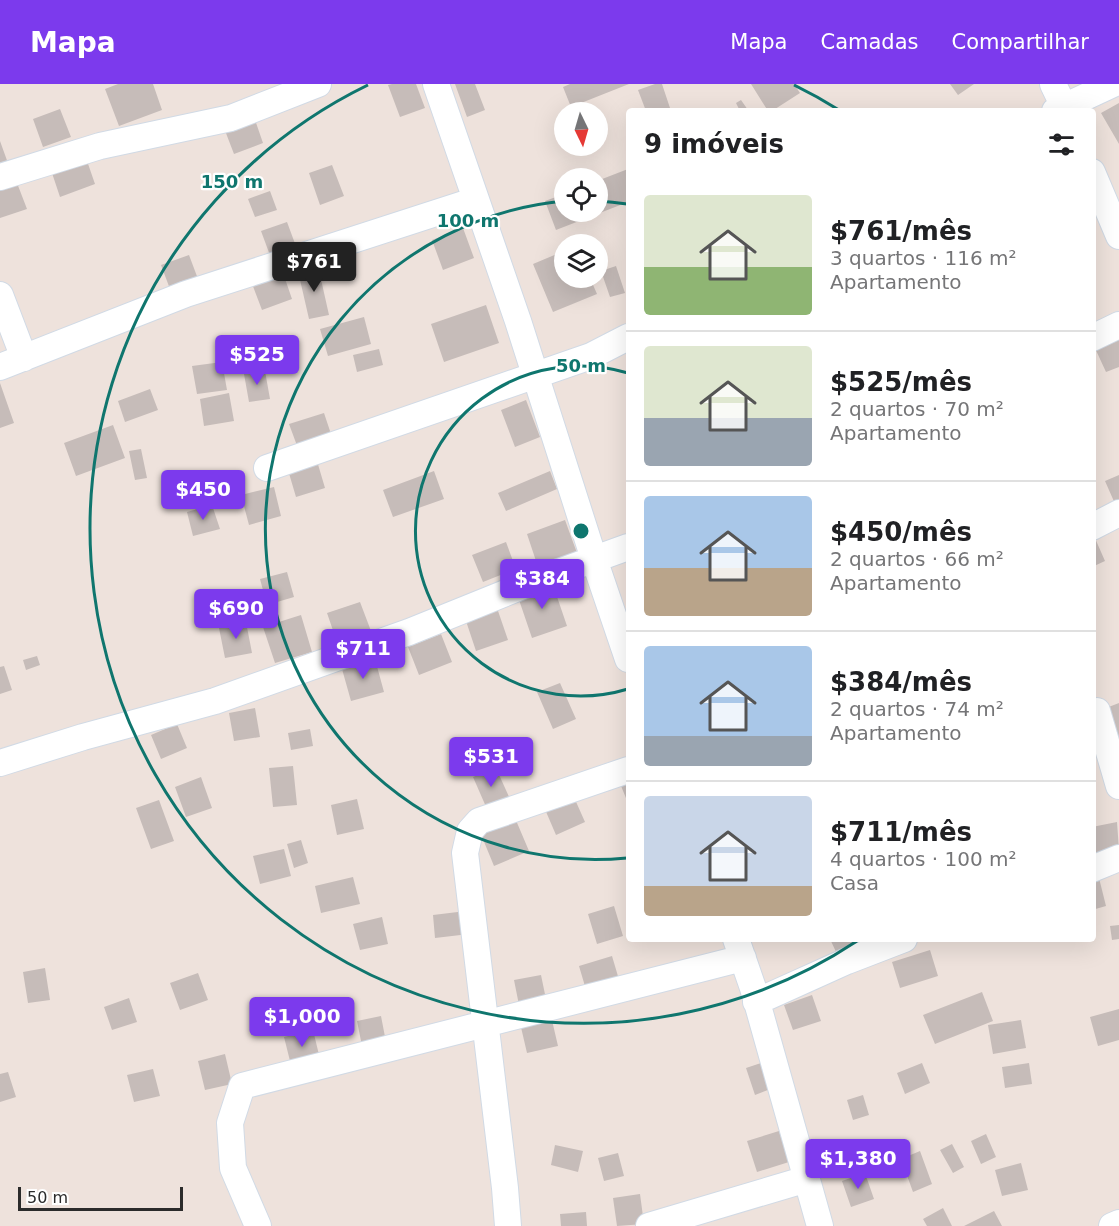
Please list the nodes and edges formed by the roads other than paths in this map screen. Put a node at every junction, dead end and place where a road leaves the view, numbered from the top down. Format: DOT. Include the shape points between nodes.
graph roads {
  1 [pos="318,84"];
  2 [pos="436,84"];
  3 [pos="1113,84"];
  4 [pos="1059,103"];
  5 [pos="0,177"];
  6 [pos="1096,181"];
  7 [pos="476,200"];
  8 [pos="1119,236"];
  9 [pos="0,295"];
  10 [pos="1119,325"];
  11 [pos="1096,336"];
  12 [pos="626,338"];
  13 [pos="24,358"];
  14 [pos="0,367"];
  15 [pos="535,375"];
  16 [pos="267,468"];
  17 [pos="1119,513"];
  18 [pos="1096,525"];
  19 [pos="626,547"];
  20 [pos="594,559"];
  21 [pos="626,653"];
  22 [pos="1097,711"];
  23 [pos="0,763"];
  24 [pos="626,771"];
  25 [pos="1119,786"];
  26 [pos="1119,858"];
  27 [pos="1096,867"];
  28 [pos="896,942"];
  29 [pos="739,949"];
  30 [pos="756,1002"];
  31 [pos="486,1024"];
  32 [pos="807,1179"];
  33 [pos="1119,1223"];
  34 [pos="258,1226"];
  35 [pos="508,1226"];
  36 [pos="649,1226"];
  37 [pos="820,1226"];
  38 [pos="1112,1226"];
  1 -- 5 [label="street" via="231,118 100,146"];
  2 -- 7 [label="street"];
  3 -- 4 [label="street"];
  6 -- 8 [label="street"];
  7 -- 13 [label="street" via="186,294"];
  7 -- 15 [label="street"];
  9 -- 13 [label="street"];
  10 -- 11 [label="street"];
  12 -- 15 [label="street" via="591,356"];
  13 -- 14 [label="street"];
  15 -- 16 [label="street"];
  15 -- 20 [label="street"];
  17 -- 18 [label="street"];
  19 -- 20 [label="street"];
  20 -- 21 [label="street"];
  20 -- 23 [label="street" via="409,633 215,702"];
  22 -- 25 [label="street"];
  24 -- 31 [label="street" via="479,821 470,831 465,854"];
  26 -- 27 [label="street"];
  28 -- 30 [label="street"];
  29 -- 30 [label="street"];
  29 -- 31 [label="street"];
  30 -- 32 [label="street"];
  31 -- 34 [label="street" via="242,1086 230,1123 233,1168"];
  31 -- 35 [label="street"];
  32 -- 36 [label="street"];
  32 -- 37 [label="street"];
  33 -- 38 [label="street"];
}
